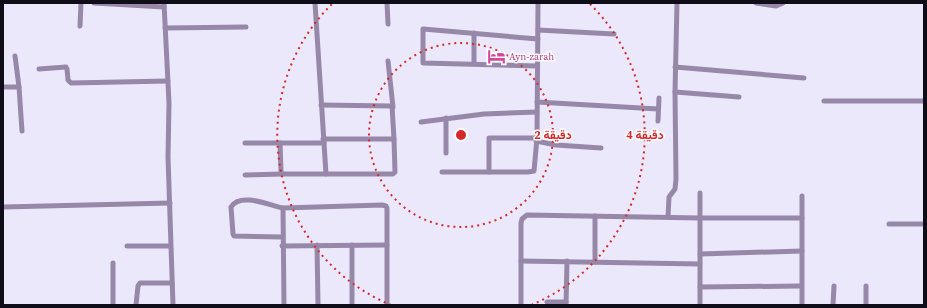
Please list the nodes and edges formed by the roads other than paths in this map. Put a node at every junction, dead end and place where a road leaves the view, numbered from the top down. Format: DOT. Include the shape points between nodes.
graph roads {
  1 [pos="81,3"];
  2 [pos="94,3"];
  3 [pos="315,3"];
  4 [pos="386,3"];
  5 [pos="538,3"];
  6 [pos="677,3"];
  7 [pos="756,3"];
  8 [pos="783,3"];
  9 [pos="164,5"];
  10 [pos="388,24"];
  11 [pos="80,26"];
  12 [pos="246,27"];
  13 [pos="165,28"];
  14 [pos="538,30"];
  15 [pos="474,33"];
  16 [pos="614,34"];
  17 [pos="538,39"];
  18 [pos="15,56"];
  19 [pos="388,61"];
  20 [pos="474,64"];
  21 [pos="538,66"];
  22 [pos="675,67"];
  23 [pos="39,69"];
  24 [pos="804,78"];
  25 [pos="168,81"];
  26 [pos="3,87"];
  27 [pos="19,87"];
  28 [pos="674,92"];
  29 [pos="740,97"];
  30 [pos="659,98"];
  31 [pos="824,101"];
  32 [pos="924,101"];
  33 [pos="537,102"];
  34 [pos="321,105"];
  35 [pos="393,107"];
  36 [pos="658,109"];
  37 [pos="537,112"];
  38 [pos="446,118"];
  39 [pos="658,121"];
  40 [pos="421,122"];
  41 [pos="22,131"];
  42 [pos="394,139"];
  43 [pos="536,140"];
  44 [pos="324,141"];
  45 [pos="245,143"];
  46 [pos="280,143"];
  47 [pos="601,148"];
  48 [pos="446,153"];
  49 [pos="442,172"];
  50 [pos="489,172"];
  51 [pos="282,174"];
  52 [pos="326,174"];
  53 [pos="244,175"];
  54 [pos="700,193"];
  55 [pos="802,196"];
  56 [pos="170,203"];
  57 [pos="3,207"];
  58 [pos="283,208"];
  59 [pos="595,216"];
  60 [pos="668,218"];
  61 [pos="700,218"];
  62 [pos="802,218"];
  63 [pos="889,224"];
  64 [pos="924,224"];
  65 [pos="282,237"];
  66 [pos="317,245"];
  67 [pos="352,245"];
  68 [pos="387,245"];
  69 [pos="127,246"];
  70 [pos="170,246"];
  71 [pos="282,246"];
  72 [pos="802,251"];
  73 [pos="700,254"];
  74 [pos="521,261"];
  75 [pos="567,262"];
  76 [pos="595,262"];
  77 [pos="113,263"];
  78 [pos="700,264"];
  79 [pos="172,283"];
  80 [pos="801,286"];
  81 [pos="834,286"];
  82 [pos="866,286"];
  83 [pos="700,287"];
  84 [pos="547,302"];
  85 [pos="566,304"];
  86 [pos="113,305"];
  87 [pos="136,305"];
  88 [pos="173,305"];
  89 [pos="284,305"];
  90 [pos="318,305"];
  91 [pos="352,305"];
  92 [pos="387,305"];
  93 [pos="521,305"];
  94 [pos="700,305"];
  95 [pos="802,305"];
  96 [pos="834,305"];
  97 [pos="866,305"];
  1 -- 11 [label="street"];
  2 -- 9 [label="street"];
  3 -- 34 [label="street"];
  4 -- 10 [label="street"];
  5 -- 14 [label="street"];
  6 -- 22 [label="street"];
  7 -- 8 [label="street" via="776,6"];
  9 -- 13 [label="street"];
  12 -- 13 [label="street"];
  13 -- 25 [label="street"];
  14 -- 16 [label="street"];
  14 -- 17 [label="street"];
  15 -- 17 [label="street"];
  15 -- 20 [label="street"];
  15 -- 20 [label="street" via="424,29 423,62"];
  17 -- 21 [label="street"];
  18 -- 27 [label="street"];
  19 -- 35 [label="street"];
  20 -- 21 [label="street"];
  21 -- 33 [label="street"];
  22 -- 24 [label="street"];
  22 -- 28 [label="street"];
  23 -- 25 [label="street" via="66,67 71,83"];
  25 -- 56 [label="street"];
  26 -- 27 [label="street"];
  27 -- 41 [label="street"];
  28 -- 29 [label="street"];
  28 -- 60 [label="street" via="676,179 675,189 669,196"];
  30 -- 36 [label="street"];
  31 -- 32 [label="street"];
  33 -- 36 [label="street"];
  33 -- 37 [label="street"];
  34 -- 35 [label="street"];
  34 -- 44 [label="street"];
  35 -- 42 [label="street"];
  36 -- 39 [label="street"];
  37 -- 38 [label="street"];
  37 -- 43 [label="street"];
  38 -- 40 [label="street"];
  38 -- 48 [label="street"];
  42 -- 44 [label="street"];
  42 -- 52 [label="street" via="396,170 393,174"];
  43 -- 47 [label="street" via="556,145"];
  43 -- 50 [label="street" via="534,171"];
  43 -- 50 [label="street" via="488,138"];
  44 -- 46 [label="street"];
  44 -- 52 [label="street"];
  45 -- 46 [label="street"];
  46 -- 51 [label="street"];
  49 -- 50 [label="street"];
  51 -- 52 [label="street"];
  51 -- 53 [label="street"];
  54 -- 61 [label="street"];
  55 -- 62 [label="street"];
  56 -- 57 [label="street"];
  56 -- 70 [label="street"];
  58 -- 65 [label="street"];
  58 -- 65 [label="street" via="245,199 231,207 234,236"];
  58 -- 68 [label="street" via="385,205"];
  59 -- 60 [label="street"];
  59 -- 74 [label="street" via="524,217 520,223"];
  59 -- 76 [label="street"];
  60 -- 61 [label="street"];
  61 -- 62 [label="street"];
  61 -- 73 [label="street"];
  62 -- 72 [label="street"];
  63 -- 64 [label="street"];
  65 -- 71 [label="street"];
  66 -- 67 [label="street"];
  66 -- 71 [label="street"];
  66 -- 90 [label="street"];
  67 -- 68 [label="street"];
  67 -- 91 [label="street"];
  68 -- 92 [label="street"];
  69 -- 70 [label="street"];
  70 -- 79 [label="street"];
  71 -- 89 [label="street"];
  72 -- 73 [label="street"];
  72 -- 80 [label="street"];
  73 -- 78 [label="street"];
  74 -- 75 [label="street"];
  74 -- 93 [label="street"];
  75 -- 76 [label="street"];
  75 -- 85 [label="street"];
  76 -- 78 [label="street"];
  77 -- 86 [label="street"];
  78 -- 83 [label="street"];
  79 -- 87 [label="street" via="140,283"];
  79 -- 88 [label="street"];
  80 -- 83 [label="street"];
  80 -- 95 [label="street"];
  81 -- 96 [label="street"];
  82 -- 97 [label="street"];
  83 -- 94 [label="street"];
  84 -- 85 [label="street"];
}
